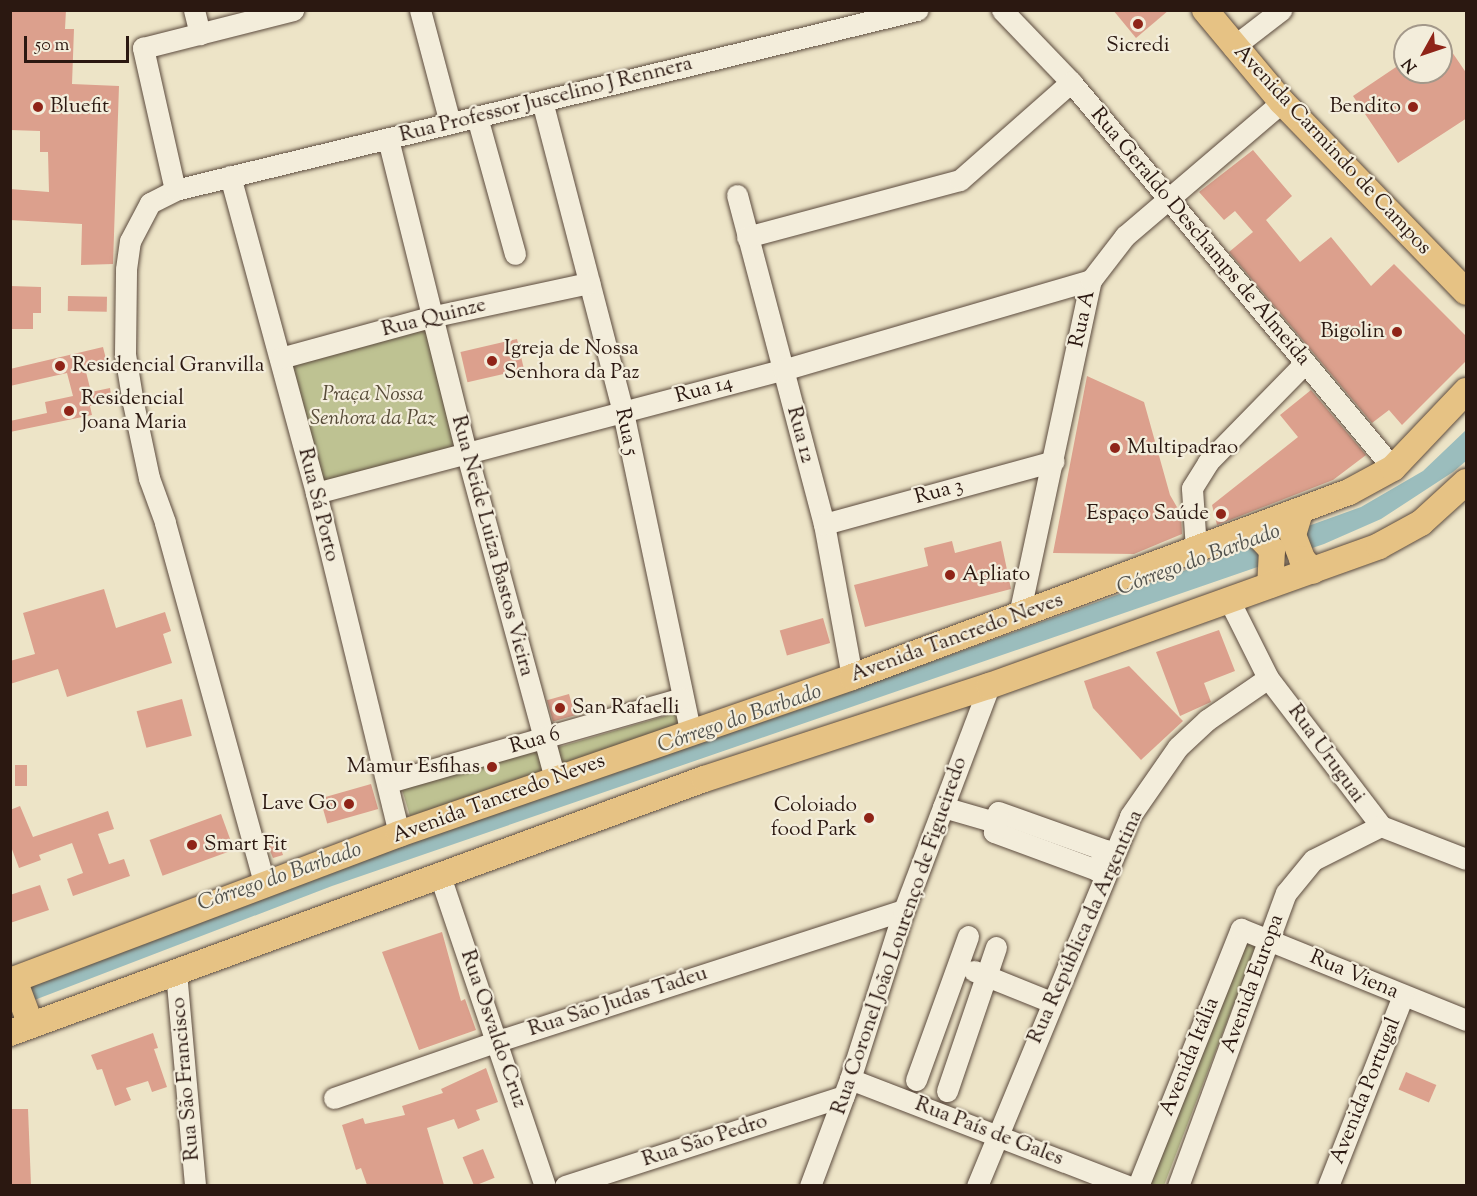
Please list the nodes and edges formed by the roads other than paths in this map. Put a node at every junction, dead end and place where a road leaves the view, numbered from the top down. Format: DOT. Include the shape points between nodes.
graph roads {
  1 [pos="194,10"];
  2 [pos="293,10"];
  3 [pos="420,10"];
  4 [pos="917,10"];
  5 [pos="1002,10"];
  6 [pos="1205,10"];
  7 [pos="1281,10"];
  8 [pos="200,34"];
  9 [pos="1233,46"];
  10 [pos="1071,82"];
  11 [pos="542,101"];
  12 [pos="1282,102"];
  13 [pos="477,117"];
  14 [pos="450,123"];
  15 [pos="388,139"];
  16 [pos="230,176"];
  17 [pos="175,190"];
  18 [pos="737,195"];
  19 [pos="1168,197"];
  20 [pos="747,237"];
  21 [pos="515,254"];
  22 [pos="1091,280"];
  23 [pos="589,283"];
  24 [pos="1465,291"];
  25 [pos="430,317"];
  26 [pos="280,358"];
  27 [pos="1305,363"];
  28 [pos="783,370"];
  29 [pos="1467,391"];
  30 [pos="622,412"];
  31 [pos="465,451"];
  32 [pos="1054,461"];
  33 [pos="1393,468"];
  34 [pos="1467,482"];
  35 [pos="315,493"];
  36 [pos="824,524"];
  37 [pos="1296,524"];
  38 [pos="1252,529"];
  39 [pos="1196,549"];
  40 [pos="1307,565"];
  41 [pos="1272,568"];
  42 [pos="1229,600"];
  43 [pos="1019,615"];
  44 [pos="852,677"];
  45 [pos="1268,678"];
  46 [pos="989,686"];
  47 [pos="681,698"];
  48 [pos="690,730"];
  49 [pos="545,738"];
  50 [pos="555,778"];
  51 [pos="389,782"];
  52 [pos="943,807"];
  53 [pos="995,822"];
  54 [pos="1381,826"];
  55 [pos="399,834"];
  56 [pos="1467,859"];
  57 [pos="439,873"];
  58 [pos="265,886"];
  59 [pos="904,910"];
  60 [pos="1241,929"];
  61 [pos="968,936"];
  62 [pos="1270,939"];
  63 [pos="996,947"];
  64 [pos="959,965"];
  65 [pos="176,972"];
  66 [pos="986,976"];
  67 [pos="14,983"];
  68 [pos="1403,996"];
  69 [pos="1051,1002"];
  70 [pos="1467,1020"];
  71 [pos="23,1025"];
  72 [pos="498,1041"];
  73 [pos="916,1080"];
  74 [pos="847,1087"];
  75 [pos="947,1091"];
  76 [pos="334,1098"];
  77 [pos="997,1136"];
  78 [pos="195,1185"];
  79 [pos="545,1185"];
  80 [pos="566,1185"];
  81 [pos="810,1185"];
  82 [pos="977,1185"];
  83 [pos="1127,1185"];
  84 [pos="1138,1185"];
  85 [pos="1178,1185"];
  86 [pos="1328,1185"];
  1 -- 8 [label="street"];
  2 -- 8 [label="street"];
  3 -- 14 [label="street"];
  4 -- 11 [label="street, Rua Professor Juscelino J Rennera"];
  5 -- 10 [label="street, Rua Geraldo Deschamps de Almeida"];
  6 -- 9 [label="main road, Avenida Carmindo de Campos"];
  7 -- 9 [label="street"];
  8 -- 17 [label="street" via="143,48"];
  9 -- 12 [label="main road, Avenida Carmindo de Campos"];
  10 -- 19 [label="street, Rua Geraldo Deschamps de Almeida"];
  10 -- 20 [label="street" via="960,180"];
  11 -- 13 [label="street, Rua Professor Juscelino J Rennera"];
  11 -- 23 [label="street, Rua 5"];
  12 -- 19 [label="street, Rua A"];
  12 -- 24 [label="main road, Avenida Carmindo de Campos"];
  13 -- 14 [label="street, Rua Professor Juscelino J Rennera"];
  13 -- 21 [label="street"];
  14 -- 15 [label="street, Rua Professor Juscelino J Rennera"];
  15 -- 16 [label="street, Rua Professor Juscelino J Rennera"];
  15 -- 25 [label="street, Rua Neide Luiza Bastos Vieira"];
  16 -- 17 [label="street, Rua Professor Juscelino J Rennera"];
  16 -- 26 [label="street, Rua Sá Porto"];
  17 -- 58 [label="street, Rua Professor Juscelino J Rennera" via="150,203 130,241 123,301 125,354 149,478 165,522"];
  18 -- 20 [label="street, Rua 12"];
  19 -- 22 [label="street, Rua A" via="1125,236"];
  19 -- 27 [label="street, Rua Geraldo Deschamps de Almeida"];
  20 -- 28 [label="street, Rua 12"];
  22 -- 28 [label="street, Rua 14"];
  22 -- 32 [label="street, Rua A"];
  23 -- 25 [label="street, Rua Quinze"];
  23 -- 30 [label="street, Rua 5"];
  25 -- 26 [label="street, Rua Quinze"];
  25 -- 31 [label="street, Rua Neide Luiza Bastos Vieira"];
  26 -- 35 [label="street, Rua Sá Porto"];
  27 -- 33 [label="street, Rua Geraldo Deschamps de Almeida"];
  27 -- 39 [label="street" via="1202,470 1192,488"];
  28 -- 30 [label="street, Rua 14"];
  28 -- 36 [label="street, Rua 12"];
  29 -- 33 [label="main road, Avenida Tancredo Neves"];
  30 -- 31 [label="street, Rua 14"];
  30 -- 47 [label="street, Rua 5"];
  31 -- 35 [label="street, Rua 14"];
  31 -- 49 [label="street, Rua Neide Luiza Bastos Vieira"];
  32 -- 36 [label="street, Rua 3"];
  32 -- 43 [label="street, Rua A"];
  33 -- 37 [label="main road, Avenida Tancredo Neves"];
  34 -- 40 [label="main road" via="1421,523 1378,546"];
  35 -- 51 [label="street, Rua Sá Porto"];
  36 -- 44 [label="street, Rua 12"];
  37 -- 38 [label="main road, Avenida Tancredo Neves"];
  37 -- 40 [label="main road"];
  38 -- 39 [label="main road, Avenida Tancredo Neves"];
  38 -- 41 [label="main road"];
  39 -- 43 [label="main road, Avenida Tancredo Neves"];
  40 -- 41 [label="main road"];
  41 -- 42 [label="main road"];
  42 -- 45 [label="street, Rua Uruguai"];
  42 -- 46 [label="main road"];
  43 -- 44 [label="main road, Avenida Tancredo Neves"];
  44 -- 48 [label="main road, Avenida Tancredo Neves"];
  45 -- 54 [label="street, Rua Uruguai"];
  45 -- 69 [label="street, Rua República da Argentina" via="1206,720 1178,747 1130,816"];
  46 -- 52 [label="street, Rua Coronel João Lourenço de Figueiredo"];
  46 -- 57 [label="main road" via="704,779"];
  47 -- 48 [label="street, Rua 5"];
  47 -- 49 [label="street, Rua 6"];
  48 -- 50 [label="main road, Avenida Tancredo Neves"];
  49 -- 50 [label="street, Rua Neide Luiza Bastos Vieira"];
  49 -- 51 [label="street, Rua 6"];
  50 -- 55 [label="main road, Avenida Tancredo Neves"];
  51 -- 55 [label="street, Rua Sá Porto"];
  52 -- 53 [label="street"];
  52 -- 59 [label="street, Rua Coronel João Lourenço de Figueiredo"];
  53 -- 53 [label="street" via="994,832 1097,870 1105,850 998,812"];
  54 -- 56 [label="street"];
  54 -- 62 [label="street, Avenida Europa" via="1313,860 1286,893"];
  55 -- 58 [label="main road, Avenida Tancredo Neves"];
  57 -- 65 [label="main road"];
  57 -- 72 [label="street, Rua Osvaldo Cruz"];
  58 -- 67 [label="main road, Avenida Tancredo Neves"];
  59 -- 72 [label="street, Rua São Judas Tadeu"];
  59 -- 74 [label="street, Rua Coronel João Lourenço de Figueiredo"];
  60 -- 62 [label="street, Rua Viena"];
  60 -- 84 [label="street, Avenida Itália"];
  61 -- 64 [label="street"];
  62 -- 68 [label="street, Rua Viena"];
  62 -- 85 [label="street, Avenida Europa"];
  63 -- 66 [label="street"];
  64 -- 66 [label="street"];
  64 -- 73 [label="street"];
  65 -- 71 [label="main road"];
  65 -- 78 [label="street, Rua São Francisco"];
  66 -- 69 [label="street"];
  66 -- 75 [label="street"];
  67 -- 71 [label="main road"];
  68 -- 70 [label="street, Rua Viena"];
  68 -- 86 [label="street, Avenida Portugal"];
  69 -- 77 [label="street, Rua República da Argentina"];
  72 -- 76 [label="street, Rua São Judas Tadeu"];
  72 -- 79 [label="street, Rua Osvaldo Cruz"];
  74 -- 77 [label="street, Rua País de Gales"];
  74 -- 80 [label="street, Rua São Pedro"];
  74 -- 81 [label="street, Rua Coronel João Lourenço de Figueiredo"];
  77 -- 82 [label="street, Rua República da Argentina"];
  77 -- 83 [label="street, Rua País de Gales"];
}
